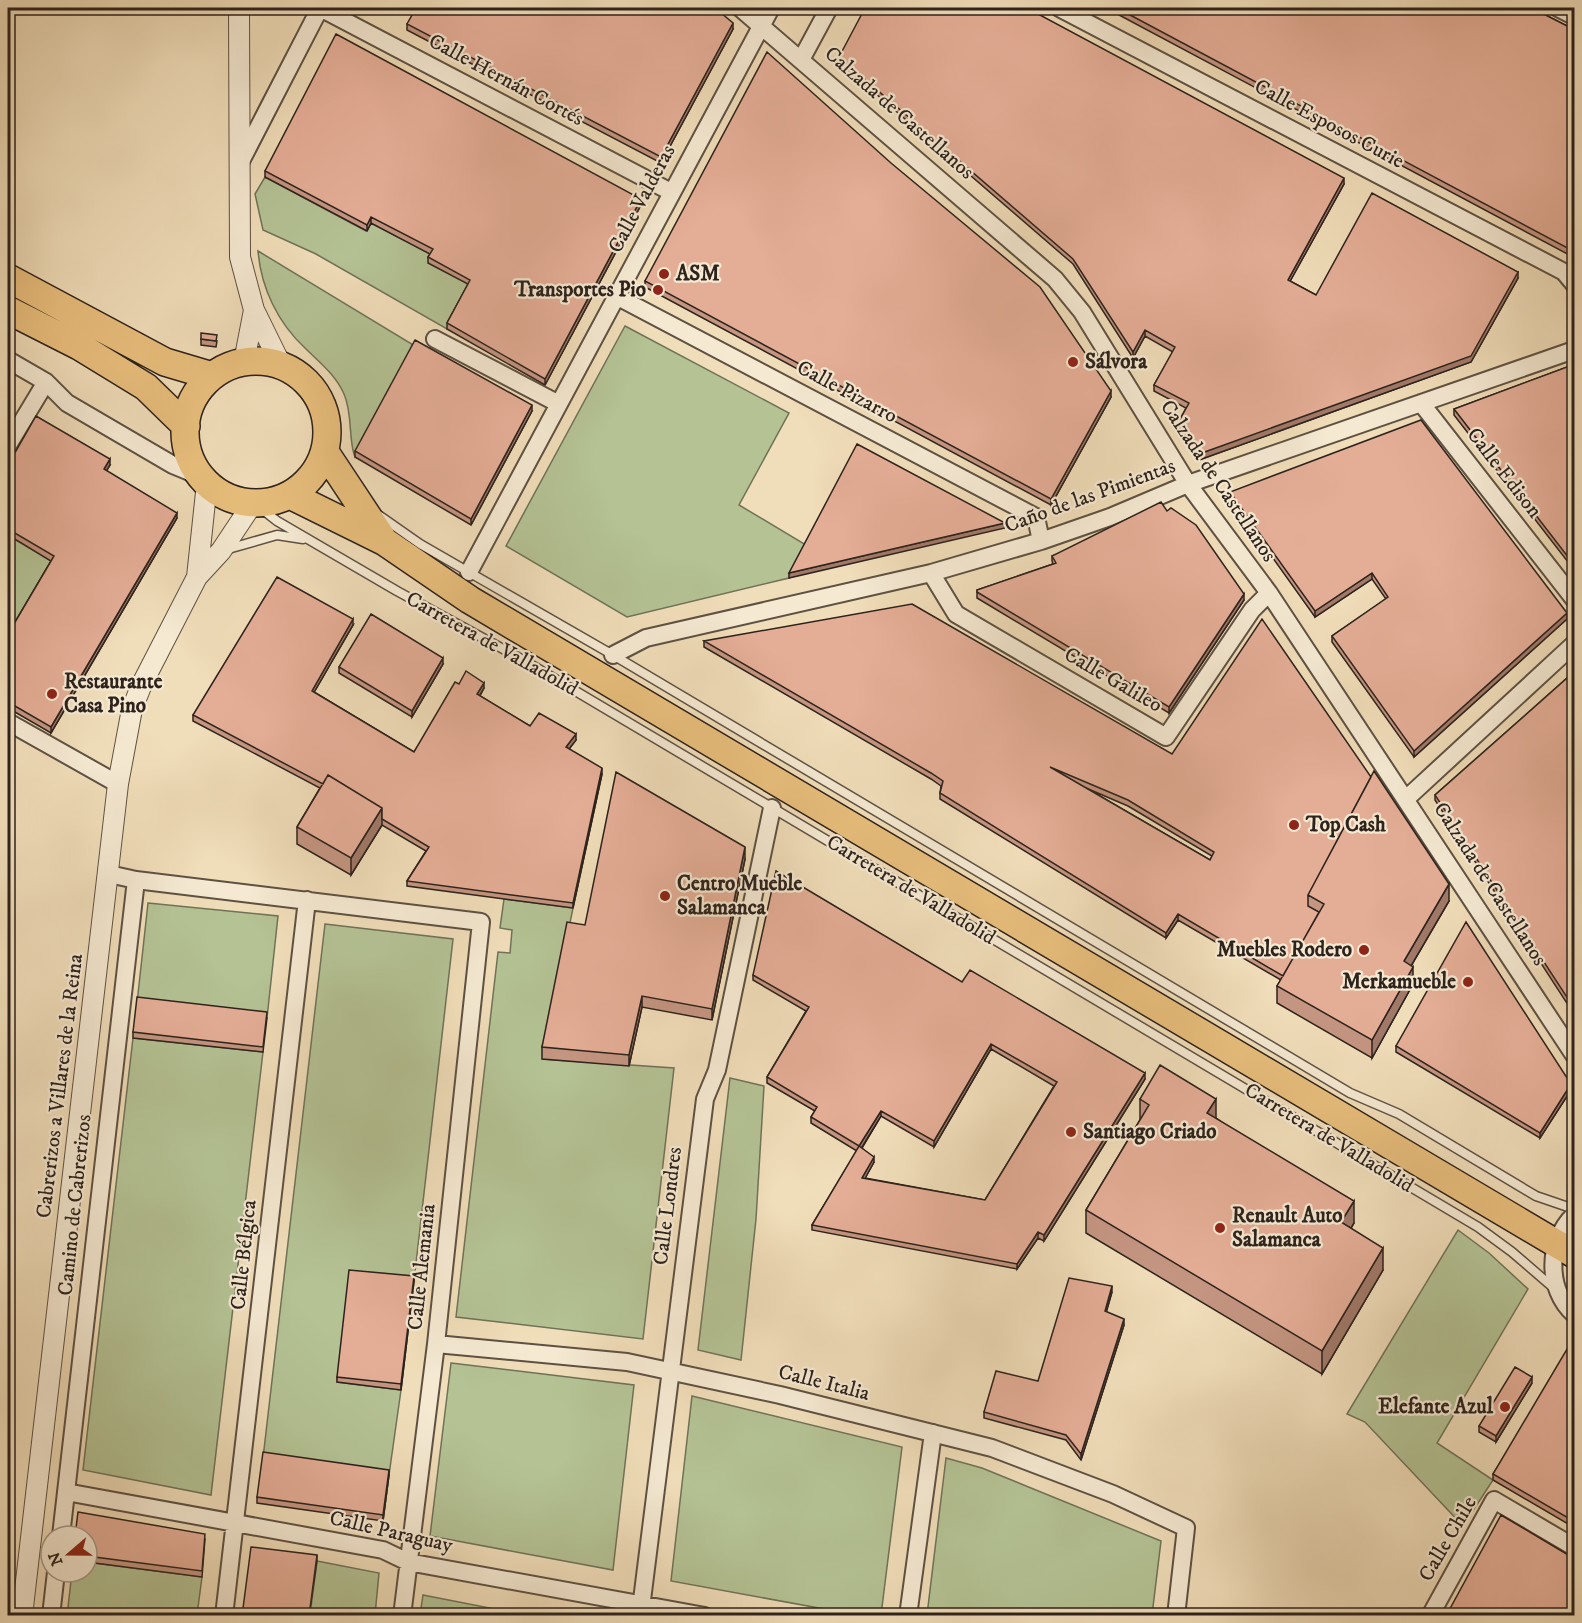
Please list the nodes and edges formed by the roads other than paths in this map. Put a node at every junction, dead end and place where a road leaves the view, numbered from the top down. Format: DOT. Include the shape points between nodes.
graph roads {
  1 [pos="239,8"];
  2 [pos="320,8"];
  3 [pos="740,8"];
  4 [pos="771,8"];
  5 [pos="830,8"];
  6 [pos="1059,8"];
  7 [pos="1558,8"];
  8 [pos="1575,16"];
  9 [pos="762,26"];
  10 [pos="802,58"];
  11 [pos="238,167"];
  12 [pos="671,192"];
  13 [pos="8,278"];
  14 [pos="1575,284"];
  15 [pos="616,296"];
  16 [pos="8,310"];
  17 [pos="254,310"];
  18 [pos="435,339"];
  19 [pos="1575,350"];
  20 [pos="8,360"];
  21 [pos="244,362"];
  22 [pos="282,367"];
  23 [pos="212,376"];
  24 [pos="46,382"];
  25 [pos="1421,403"];
  26 [pos="559,404"];
  27 [pos="186,426"];
  28 [pos="8,445"];
  29 [pos="325,452"];
  30 [pos="204,480"];
  31 [pos="1188,484"];
  32 [pos="290,495"];
  33 [pos="354,497"];
  34 [pos="254,503"];
  35 [pos="309,540"];
  36 [pos="1041,541"];
  37 [pos="385,542"];
  38 [pos="222,551"];
  39 [pos="469,572"];
  40 [pos="932,573"];
  41 [pos="197,577"];
  42 [pos="1269,593"];
  43 [pos="1575,599"];
  44 [pos="1575,644"];
  45 [pos="613,655"];
  46 [pos="8,722"];
  47 [pos="118,784"];
  48 [pos="1407,798"];
  49 [pos="772,808"];
  50 [pos="109,874"];
  51 [pos="136,880"];
  52 [pos="307,900"];
  53 [pos="1572,1043"];
  54 [pos="1575,1209"];
  55 [pos="1575,1215"];
  56 [pos="1565,1249"];
  57 [pos="1558,1291"];
  58 [pos="1575,1314"];
  59 [pos="436,1344"];
  60 [pos="670,1370"];
  61 [pos="933,1433"];
  62 [pos="66,1492"];
  63 [pos="236,1522"];
  64 [pos="62,1524"];
  65 [pos="1575,1547"];
  66 [pos="408,1562"];
  67 [pos="55,1584"];
  68 [pos="640,1610"];
  69 [pos="22,1616"];
  70 [pos="51,1616"];
  71 [pos="224,1616"];
  72 [pos="402,1616"];
  73 [pos="705,1616"];
  74 [pos="908,1616"];
  75 [pos="1176,1616"];
  76 [pos="1430,1616"];
  1 -- 11 [label="street"];
  2 -- 11 [label="street"];
  2 -- 12 [label="street, Calle Hernán Cortés"];
  3 -- 9 [label="street, Calzada de Castellanos"];
  4 -- 9 [label="street, Calle Valderas"];
  5 -- 10 [label="street"];
  6 -- 14 [label="street, Calle Esposos Curie" via="1564,272"];
  7 -- 8 [label="street"];
  9 -- 10 [label="street, Calzada de Castellanos"];
  9 -- 12 [label="street, Calle Valderas"];
  10 -- 31 [label="street, Calzada de Castellanos" via="1055,279 1082,312"];
  11 -- 17 [label="street" via="240,257"];
  12 -- 15 [label="street, Calle Valderas"];
  13 -- 23 [label="highway" via="165,362"];
  15 -- 26 [label="street, Calle Valderas"];
  15 -- 36 [label="street, Calle Pizarro" via="1036,517"];
  16 -- 27 [label="highway" via="79,345 146,387"];
  17 -- 21 [label="street"];
  17 -- 22 [label="street"];
  18 -- 26 [label="street"];
  19 -- 25 [label="street, Caño de las Pimientas"];
  20 -- 24 [label="street"];
  21 -- 22 [label="highway"];
  21 -- 23 [label="highway"];
  22 -- 29 [label="highway" via="300,377 314,392 323,411"];
  23 -- 27 [label="highway" via="191,400"];
  24 -- 28 [label="street"];
  24 -- 30 [label="street" via="67,403"];
  25 -- 31 [label="street, Caño de las Pimientas"];
  25 -- 43 [label="street, Calle Edison"];
  26 -- 39 [label="street, Calle Valderas"];
  27 -- 30 [label="highway" via="189,453"];
  29 -- 32 [label="highway" via="318,469"];
  29 -- 33 [label="highway, Carretera de Valladolid"];
  30 -- 34 [label="highway" via="227,496"];
  30 -- 41 [label="street, Cabrerizos a Villares de la Reina"];
  31 -- 36 [label="street, Caño de las Pimientas"];
  31 -- 42 [label="street, Calzada de Castellanos"];
  32 -- 34 [label="highway" via="268,503"];
  32 -- 37 [label="highway, Carretera de Valladolid"];
  33 -- 37 [label="highway, Carretera de Valladolid"];
  33 -- 39 [label="lane, Carretera de Valladolid" via="406,536"];
  34 -- 35 [label="lane, Carretera de Valladolid"];
  34 -- 38 [label="street, Cabrerizos a Villares de la Reina"];
  35 -- 38 [label="lane" via="277,535"];
  35 -- 49 [label="lane, Carretera de Valladolid" via="525,661"];
  36 -- 40 [label="street, Caño de las Pimientas"];
  37 -- 56 [label="highway, Carretera de Valladolid" via="480,606"];
  38 -- 41 [label="street, Cabrerizos a Villares de la Reina"];
  39 -- 45 [label="lane, Carretera de Valladolid"];
  40 -- 42 [label="street, Calle Galileo" via="956,614 1166,737 1252,610"];
  40 -- 45 [label="street, Caño de las Pimientas" via="646,638"];
  41 -- 47 [label="street, Cabrerizos a Villares de la Reina" via="132,709"];
  42 -- 48 [label="street, Calzada de Castellanos"];
  44 -- 48 [label="street"];
  45 -- 54 [label="lane, Carretera de Valladolid" via="1350,1093 1400,1114 1536,1196"];
  46 -- 47 [label="street"];
  47 -- 50 [label="street, Cabrerizos a Villares de la Reina"];
  48 -- 53 [label="street, Calzada de Castellanos"];
  49 -- 57 [label="lane, Carretera de Valladolid" via="1478,1227"];
  49 -- 60 [label="street, Calle Londres" via="717,1070 705,1100"];
  50 -- 51 [label="street"];
  50 -- 69 [label="street, Cabrerizos a Villares de la Reina"];
  51 -- 52 [label="street"];
  51 -- 62 [label="street, Camino de Cabrerizos"];
  52 -- 59 [label="street, Calle Alemania" via="481,922"];
  52 -- 63 [label="street, Calle Bélgica"];
  55 -- 56 [label="street, Carretera de Valladolid" via="1562,1231"];
  56 -- 57 [label="street, Carretera de Valladolid" via="1553,1268"];
  57 -- 58 [label="street, Carretera de Valladolid"];
  59 -- 60 [label="street, Calle Italia" via="627,1362"];
  59 -- 66 [label="street, Calle Alemania"];
  60 -- 61 [label="street, Calle Italia"];
  60 -- 68 [label="street, Calle Londres"];
  61 -- 74 [label="street"];
  61 -- 75 [label="street, Calle Italia" via="992,1448 1113,1494 1186,1528"];
  62 -- 63 [label="street, Calle Paraguay"];
  62 -- 64 [label="street, Camino de Cabrerizos"];
  63 -- 66 [label="street, Calle Paraguay" via="383,1550"];
  63 -- 71 [label="street, Calle Bélgica"];
  65 -- 76 [label="street, Calle Chile" via="1494,1500"];
  66 -- 68 [label="street, Calle Paraguay"];
  66 -- 72 [label="street, Calle Alemania"];
  67 -- 70 [label="street"];
  68 -- 73 [label="street, Calle Paraguay"];
}
